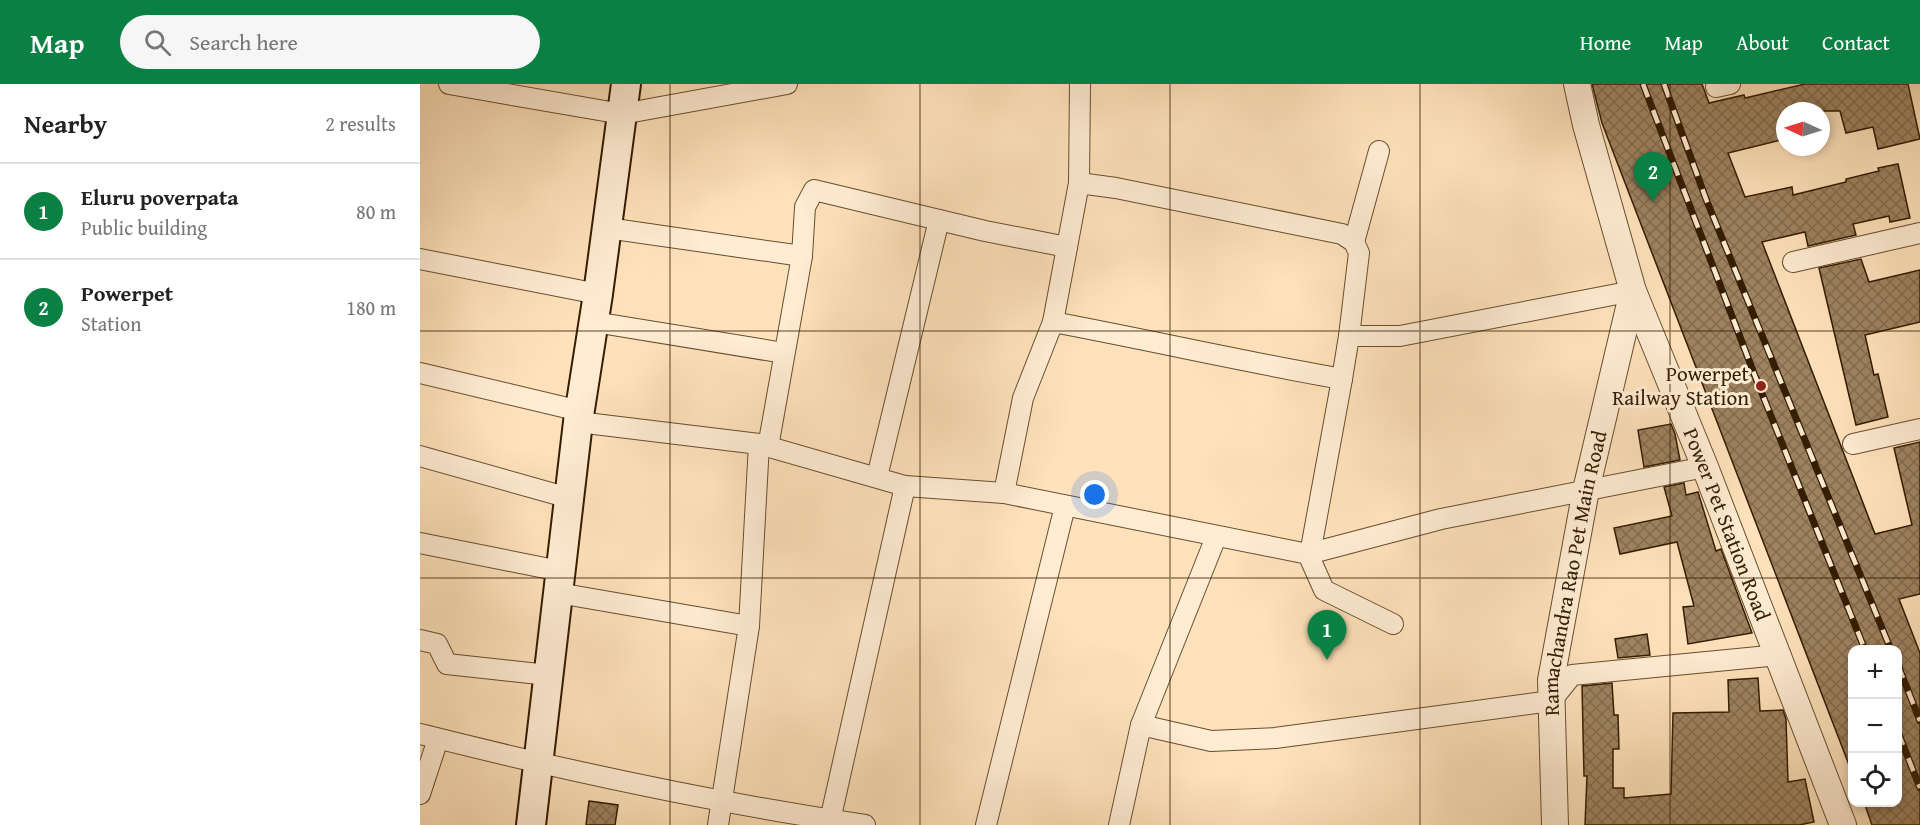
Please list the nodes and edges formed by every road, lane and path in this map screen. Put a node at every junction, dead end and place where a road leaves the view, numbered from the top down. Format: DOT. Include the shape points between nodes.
graph roads {
  1 [pos="449,84"];
  2 [pos="626,84"];
  3 [pos="787,84"];
  4 [pos="1080,84"];
  5 [pos="1577,84"];
  6 [pos="738,89"];
  7 [pos="622,114"];
  8 [pos="1378,151"];
  9 [pos="1079,183"];
  10 [pos="939,220"];
  11 [pos="607,228"];
  12 [pos="1920,233"];
  13 [pos="1354,243"];
  14 [pos="1067,247"];
  15 [pos="802,256"];
  16 [pos="420,259"];
  17 [pos="1792,262"];
  18 [pos="1633,291"];
  19 [pos="598,294"];
  20 [pos="594,322"];
  21 [pos="1053,322"];
  22 [pos="1349,336"];
  23 [pos="784,353"];
  24 [pos="420,373"];
  25 [pos="1342,379"];
  26 [pos="579,417"];
  27 [pos="1920,429"];
  28 [pos="1853,444"];
  29 [pos="764,446"];
  30 [pos="420,456"];
  31 [pos="1705,466"];
  32 [pos="877,477"];
  33 [pos="905,486"];
  34 [pos="1586,490"];
  35 [pos="1004,493"];
  36 [pos="569,498"];
  37 [pos="1065,506"];
  38 [pos="1216,537"];
  39 [pos="420,543"];
  40 [pos="1309,554"];
  41 [pos="559,582"];
  42 [pos="1394,624"];
  43 [pos="748,626"];
  44 [pos="420,640"];
  45 [pos="1779,655"];
  46 [pos="548,675"];
  47 [pos="1551,701"];
  48 [pos="1141,725"];
  49 [pos="429,736"];
  50 [pos="537,763"];
  51 [pos="420,794"];
  52 [pos="722,799"];
  53 [pos="829,822"];
  54 [pos="531,825"];
  55 [pos="718,825"];
  56 [pos="865,825"];
  57 [pos="986,825"];
  58 [pos="1119,825"];
  59 [pos="1555,825"];
  60 [pos="1843,825"];
  1 -- 7 [label="street"];
  2 -- 7 [label="main road"];
  3 -- 6 [label="street"];
  4 -- 9 [label="street"];
  5 -- 18 [label="street, Power Pet Station Road"];
  6 -- 7 [label="street"];
  7 -- 11 [label="main road"];
  8 -- 13 [label="street"];
  9 -- 13 [label="street" via="1342,234"];
  9 -- 14 [label="street"];
  10 -- 14 [label="street"];
  10 -- 15 [label="street" via="814,190 805,207"];
  10 -- 32 [label="street"];
  11 -- 15 [label="street"];
  11 -- 19 [label="main road"];
  12 -- 17 [label="street"];
  13 -- 22 [label="street" via="1359,253"];
  14 -- 21 [label="street"];
  15 -- 23 [label="street"];
  16 -- 19 [label="street"];
  18 -- 22 [label="street" via="1400,336"];
  18 -- 31 [label="street, Power Pet Station Road"];
  18 -- 34 [label="street, Ramachandra Rao Pet Main Road"];
  19 -- 20 [label="main road"];
  20 -- 23 [label="street"];
  20 -- 26 [label="main road"];
  21 -- 25 [label="street"];
  21 -- 35 [label="street" via="1023,398"];
  22 -- 25 [label="street"];
  23 -- 29 [label="street"];
  24 -- 26 [label="street"];
  25 -- 40 [label="street"];
  26 -- 29 [label="street"];
  26 -- 36 [label="main road"];
  27 -- 28 [label="street"];
  29 -- 32 [label="street"];
  29 -- 43 [label="street"];
  30 -- 36 [label="street"];
  31 -- 34 [label="street"];
  31 -- 45 [label="street, Power Pet Station Road"];
  32 -- 33 [label="street"];
  33 -- 35 [label="street"];
  33 -- 53 [label="street"];
  34 -- 40 [label="street" via="1441,519"];
  34 -- 47 [label="street, Ramachandra Rao Pet Main Road" via="1551,680"];
  35 -- 37 [label="street"];
  36 -- 41 [label="main road"];
  37 -- 38 [label="street"];
  37 -- 57 [label="street"];
  38 -- 40 [label="street"];
  38 -- 48 [label="street"];
  39 -- 41 [label="street"];
  40 -- 42 [label="street" via="1324,591"];
  41 -- 43 [label="street"];
  41 -- 46 [label="main road"];
  43 -- 52 [label="street"];
  44 -- 46 [label="street" via="437,644 447,664"];
  45 -- 47 [label="street" via="1572,675"];
  45 -- 60 [label="street, Power Pet Station Road"];
  46 -- 50 [label="main road"];
  47 -- 48 [label="street" via="1275,738 1211,741"];
  47 -- 59 [label="street, Ramachandra Rao Pet Main Road"];
  48 -- 58 [label="street"];
  49 -- 50 [label="street"];
  49 -- 51 [label="street"];
  50 -- 52 [label="street"];
  50 -- 54 [label="main road"];
  52 -- 53 [label="street"];
  52 -- 55 [label="street"];
  53 -- 56 [label="street"];
}
